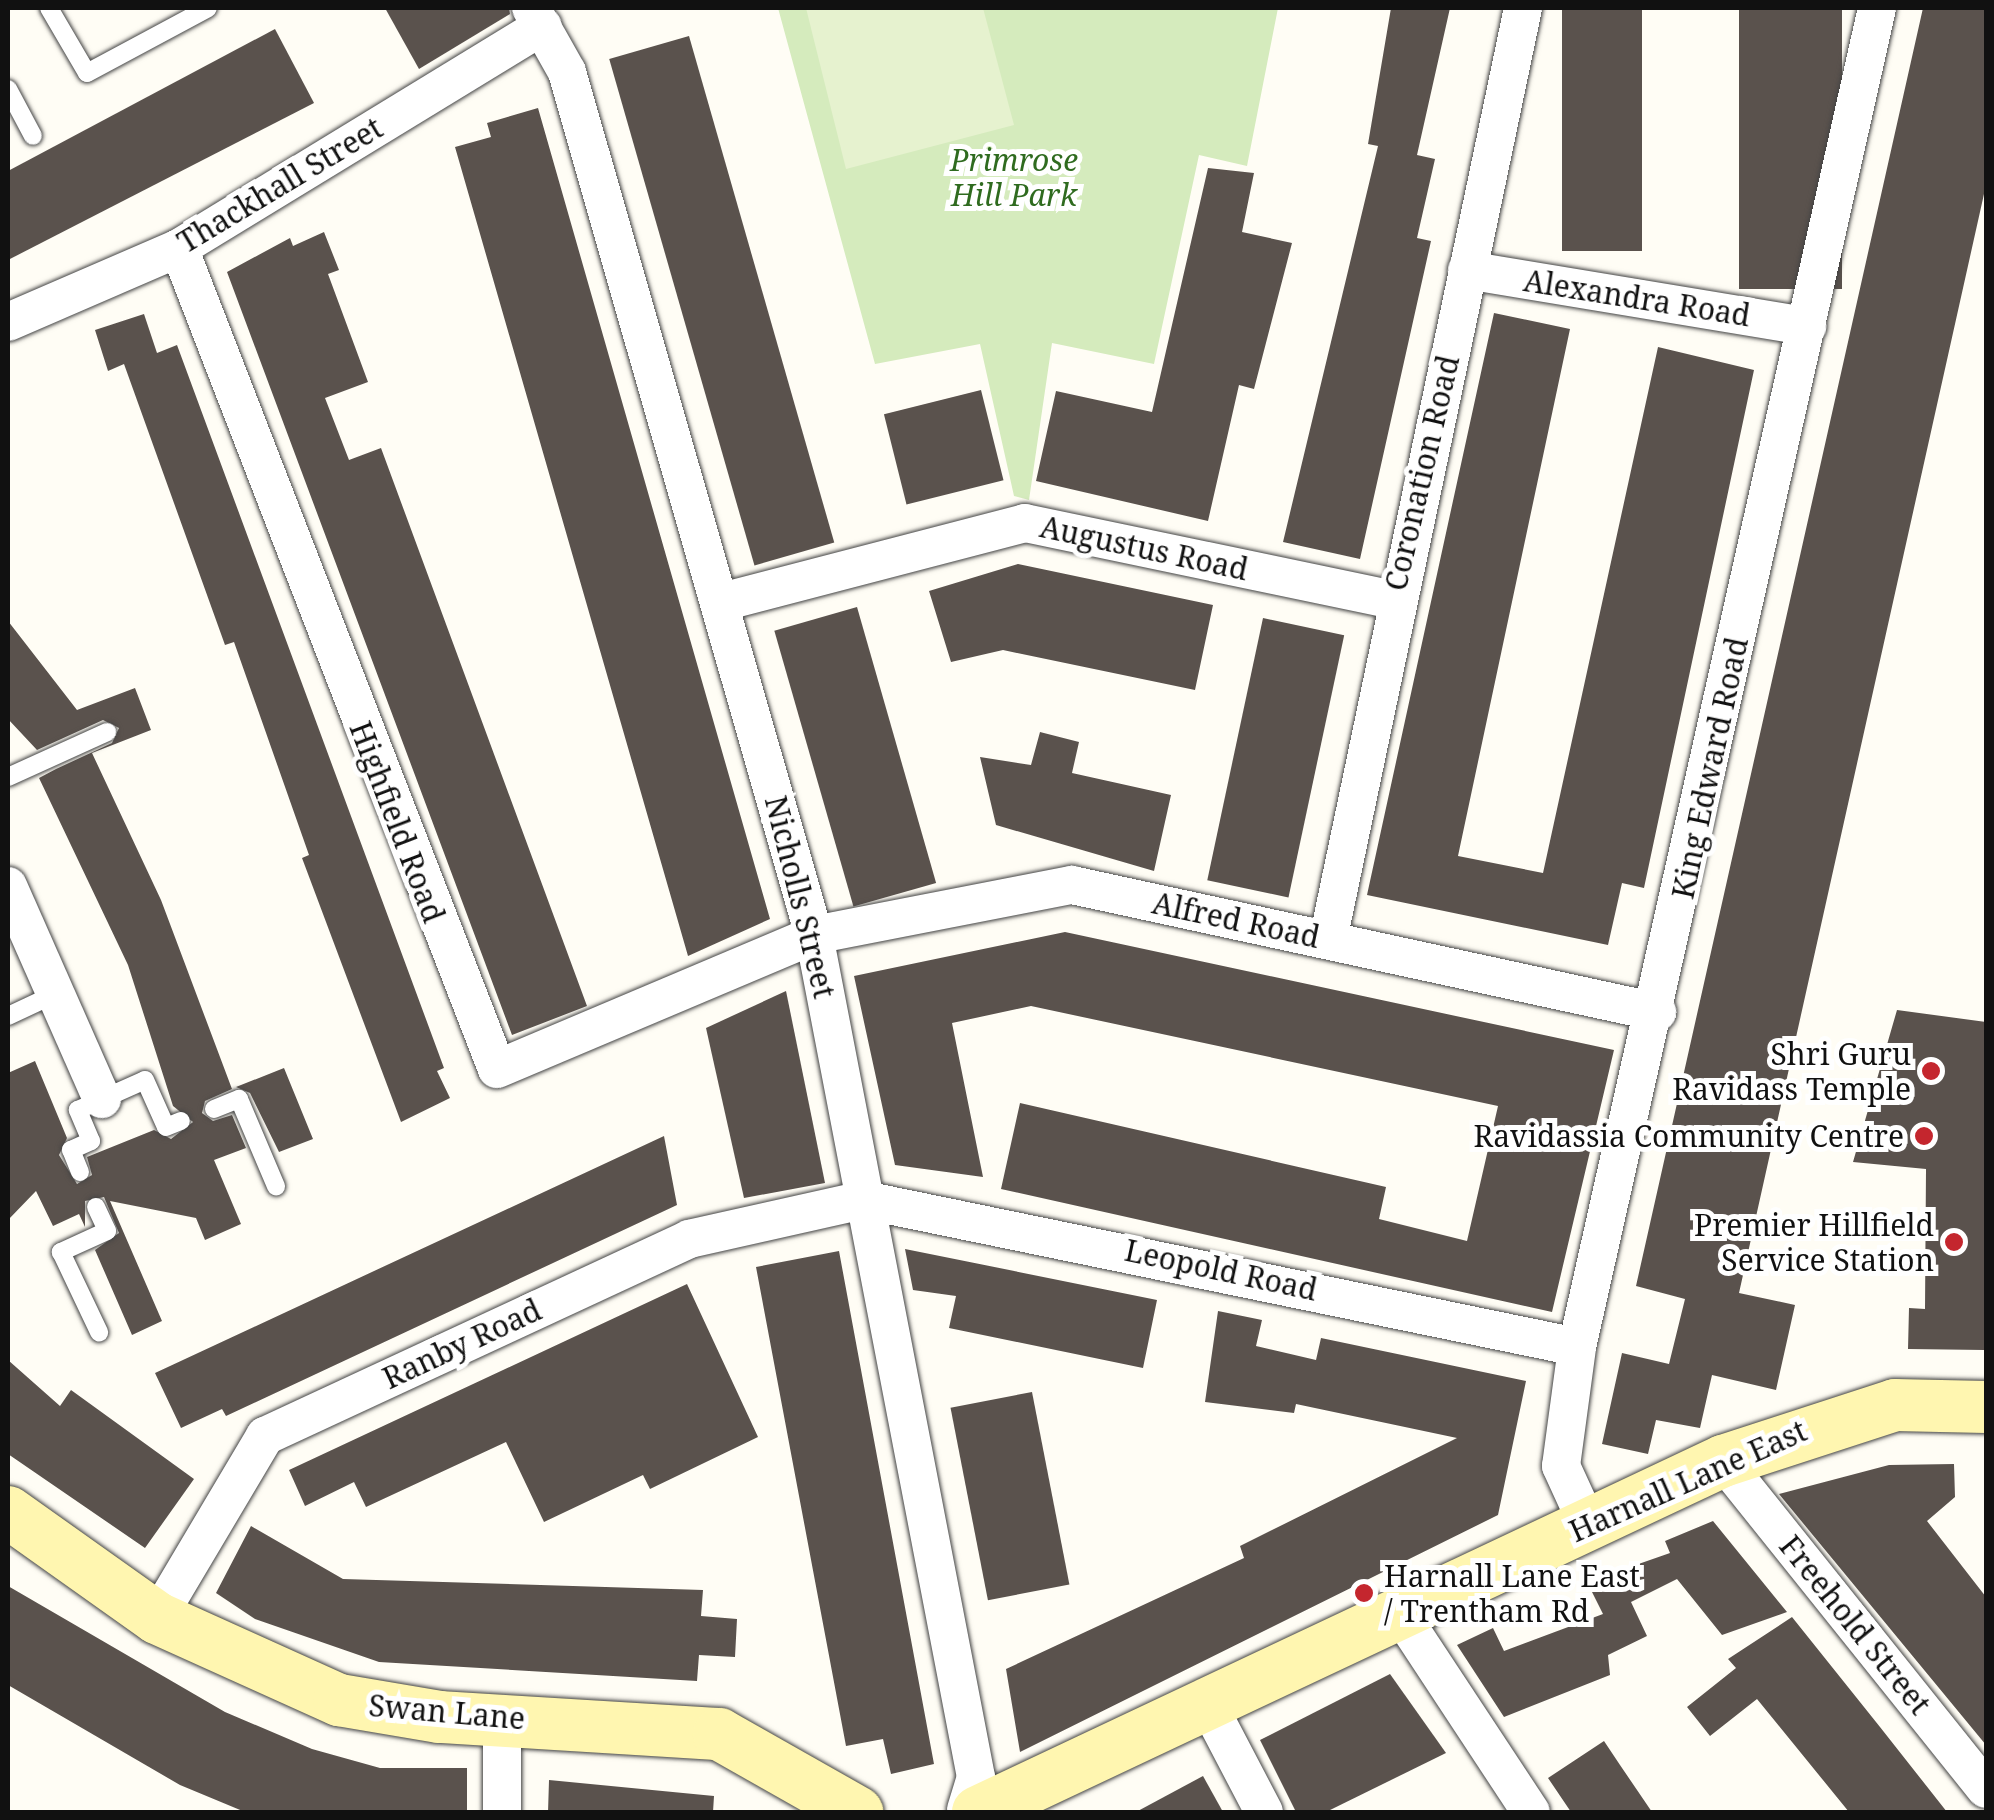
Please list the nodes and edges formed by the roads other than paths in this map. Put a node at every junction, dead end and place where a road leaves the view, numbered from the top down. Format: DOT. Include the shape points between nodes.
graph roads {
  1 [pos="50,8"];
  2 [pos="208,8"];
  3 [pos="1524,8"];
  4 [pos="1877,8"];
  5 [pos="537,17"];
  6 [pos="8,90"];
  7 [pos="33,136"];
  8 [pos="178,248"];
  9 [pos="1467,270"];
  10 [pos="8,322"];
  11 [pos="1807,326"];
  12 [pos="1393,600"];
  13 [pos="722,602"];
  14 [pos="106,732"];
  15 [pos="8,777"];
  16 [pos="8,886"];
  17 [pos="814,935"];
  18 [pos="1328,940"];
  19 [pos="55,994"];
  20 [pos="1657,1012"];
  21 [pos="8,1016"];
  22 [pos="102,1100"];
  23 [pos="214,1108"];
  24 [pos="181,1121"];
  25 [pos="80,1172"];
  26 [pos="276,1186"];
  27 [pos="864,1200"];
  28 [pos="96,1207"];
  29 [pos="100,1332"];
  30 [pos="1577,1347"];
  31 [pos="1986,1407"];
  32 [pos="1724,1461"];
  33 [pos="8,1512"];
  34 [pos="1588,1525"];
  35 [pos="1397,1609"];
  36 [pos="156,1618"];
  37 [pos="1206,1702"];
  38 [pos="502,1720"];
  39 [pos="1136,1743"];
  40 [pos="1986,1789"];
  41 [pos="502,1812"];
  42 [pos="857,1812"];
  43 [pos="968,1812"];
  44 [pos="1060,1812"];
  45 [pos="1264,1812"];
  46 [pos="1531,1812"];
  1 -- 2 [label="lane" via="88,74"];
  3 -- 9 [label="street, Coronation Road"];
  4 -- 11 [label="street, King Edward Road"];
  5 -- 8 [label="street, Thackhall Street"];
  5 -- 13 [label="street, Nicholls Street" via="567,72"];
  6 -- 7 [label="lane"];
  8 -- 10 [label="street, Thackhall Street"];
  8 -- 17 [label="street, Highfield Road" via="492,1066 510,1069"];
  9 -- 11 [label="street, Alexandra Road"];
  9 -- 12 [label="street, Coronation Road"];
  11 -- 20 [label="street, King Edward Road"];
  12 -- 13 [label="street, Augustus Road" via="1025,523"];
  12 -- 18 [label="street, Coronation Road"];
  13 -- 17 [label="street, Nicholls Street"];
  14 -- 15 [label="lane"];
  16 -- 19 [label="street"];
  17 -- 18 [label="street, Alfred Road" via="1072,885"];
  17 -- 27 [label="street, Nicholls Street"];
  18 -- 20 [label="street, Alfred Road"];
  19 -- 21 [label="lane"];
  19 -- 22 [label="street"];
  20 -- 30 [label="street, King Edward Road"];
  22 -- 24 [label="lane" via="145,1080 166,1128"];
  22 -- 25 [label="lane" via="78,1110 91,1141 71,1150"];
  23 -- 26 [label="lane" via="239,1099"];
  27 -- 30 [label="street, Leopold Road"];
  27 -- 36 [label="street, Ranby Road" via="689,1239 265,1436"];
  27 -- 43 [label="street, Nicholls Street" via="976,1777"];
  28 -- 29 [label="lane" via="107,1231 61,1252"];
  30 -- 34 [label="street, King Edward Road" via="1562,1466"];
  31 -- 32 [label="main road, Harnall Lane East" via="1895,1405"];
  32 -- 34 [label="main road, Harnall Lane East"];
  32 -- 40 [label="street, Freehold Street"];
  33 -- 36 [label="main road, Swan Lane"];
  34 -- 35 [label="main road, Harnall Lane East"];
  35 -- 37 [label="main road, Harnall Lane East"];
  35 -- 46 [label="street"];
  36 -- 38 [label="main road, Swan Lane" via="339,1700"];
  37 -- 39 [label="main road, Harnall Lane East"];
  37 -- 45 [label="street"];
  38 -- 41 [label="street"];
  38 -- 42 [label="main road, Swan Lane" via="719,1734"];
  39 -- 43 [label="main road, Harnall Lane East"];
  39 -- 44 [label="main road, Harnall Lane East"];
}
